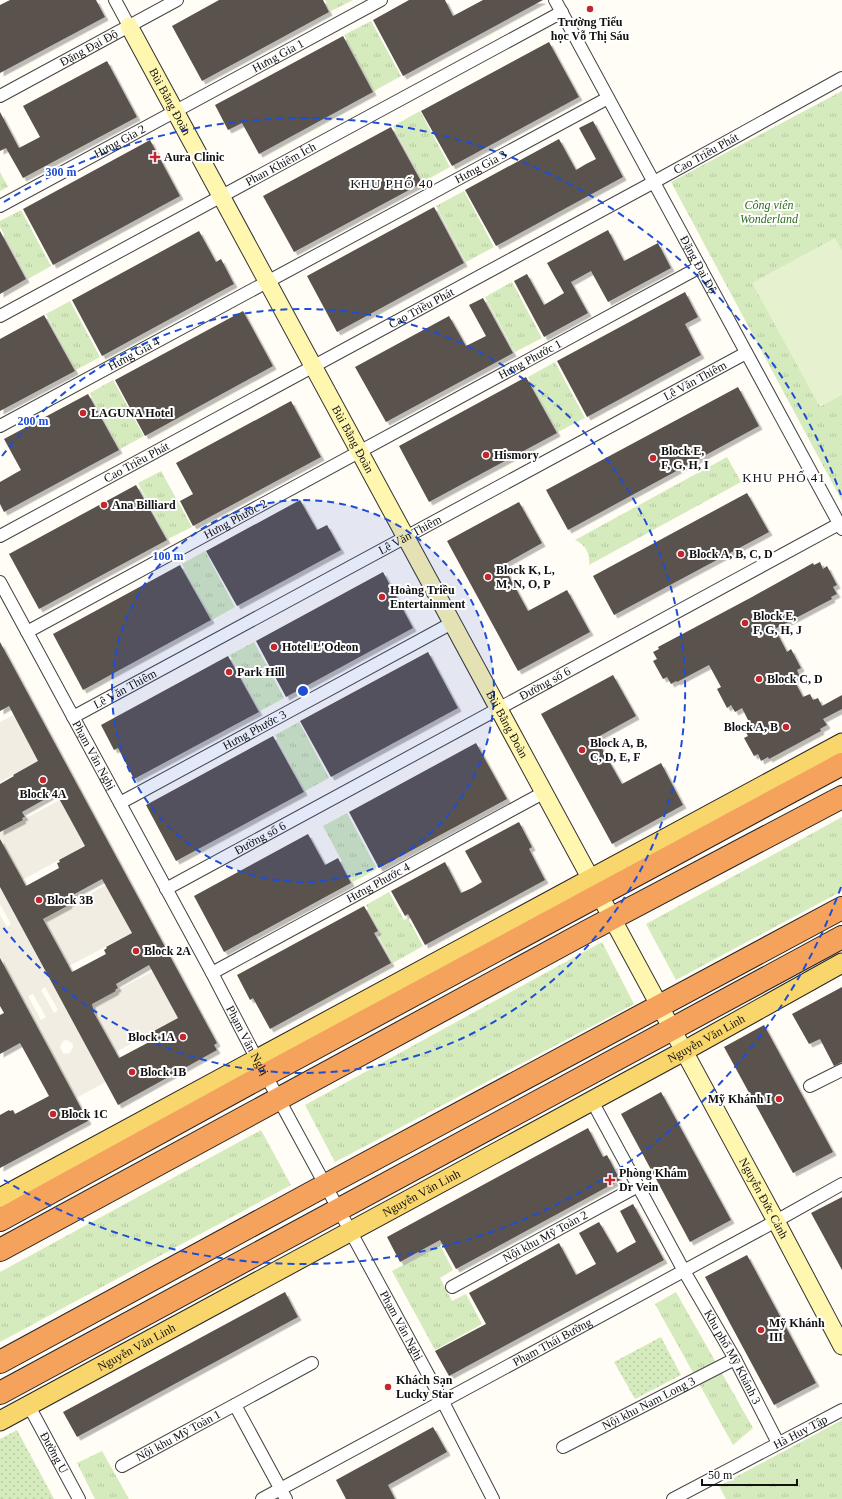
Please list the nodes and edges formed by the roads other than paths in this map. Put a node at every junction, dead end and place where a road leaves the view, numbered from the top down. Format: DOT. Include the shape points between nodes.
graph roads {
  1 [pos="115,0"];
  2 [pos="177,0"];
  3 [pos="381,0"];
  4 [pos="555,0"];
  5 [pos="562,12"];
  6 [pos="129,26"];
  7 [pos="842,78"];
  8 [pos="0,96"];
  9 [pos="608,98"];
  10 [pos="175,111"];
  11 [pos="654,182"];
  12 [pos="222,196"];
  13 [pos="0,206"];
  14 [pos="700,268"];
  15 [pos="268,281"];
  16 [pos="0,316"];
  17 [pos="746,352"];
  18 [pos="313,366"];
  19 [pos="0,426"];
  20 [pos="359,452"];
  21 [pos="840,527"];
  22 [pos="0,536"];
  23 [pos="405,537"];
  24 [pos="0,582"];
  25 [pos="452,624"];
  26 [pos="27,632"];
  27 [pos="498,708"];
  28 [pos="73,717"];
  29 [pos="842,742"];
  30 [pos="842,764"];
  31 [pos="543,793"];
  32 [pos="766,794"];
  33 [pos="842,797"];
  34 [pos="120,803"];
  35 [pos="595,887"];
  36 [pos="166,889"];
  37 [pos="842,908"];
  38 [pos="612,918"];
  39 [pos="842,937"];
  40 [pos="842,963"];
  41 [pos="212,973"];
  42 [pos="660,1007"];
  43 [pos="672,1029"];
  44 [pos="684,1051"];
  45 [pos="261,1067"];
  46 [pos="842,1070"];
  47 [pos="810,1086"];
  48 [pos="278,1098"];
  49 [pos="592,1101"];
  50 [pos="842,1184"];
  51 [pos="325,1185"];
  52 [pos="638,1186"];
  53 [pos="0,1198"];
  54 [pos="339,1210"];
  55 [pos="0,1220"];
  56 [pos="776,1221"];
  57 [pos="350,1232"];
  58 [pos="0,1250"];
  59 [pos="684,1271"];
  60 [pos="452,1287"];
  61 [pos="842,1346"];
  62 [pos="735,1359"];
  63 [pos="0,1362"];
  64 [pos="312,1363"];
  65 [pos="8,1389"];
  66 [pos="442,1402"];
  67 [pos="235,1405"];
  68 [pos="29,1406"];
  69 [pos="842,1410"];
  70 [pos="0,1421"];
  71 [pos="778,1443"];
  72 [pos="563,1447"];
  73 [pos="122,1466"];
  74 [pos="283,1494"];
  75 [pos="79,1499"];
  76 [pos="262,1499"];
  77 [pos="493,1499"];
  78 [pos="673,1499"];
  1 -- 6 [label="street, Bùi Bằng Đoàn"];
  2 -- 6 [label="street, Đặng Đại Độ"];
  3 -- 10 [label="street, Hưng Gia 1"];
  4 -- 5 [label="street, Đặng Đại Độ"];
  5 -- 9 [label="street, Đặng Đại Độ"];
  5 -- 12 [label="street, Phan Khiêm Ích"];
  6 -- 8 [label="street, Đặng Đại Độ"];
  6 -- 10 [label="street, Bùi Bằng Đoàn"];
  7 -- 11 [label="street, Cao Triều Phát"];
  9 -- 11 [label="street, Đặng Đại Độ"];
  9 -- 15 [label="street, Hưng Gia 3"];
  10 -- 12 [label="street, Bùi Bằng Đoàn"];
  10 -- 13 [label="street, Hưng Gia 2"];
  11 -- 14 [label="street, Đặng Đại Độ"];
  11 -- 18 [label="street, Cao Triều Phát"];
  12 -- 15 [label="street, Bùi Bằng Đoàn"];
  12 -- 16 [label="street, Phan Khiêm Ích"];
  14 -- 17 [label="street, Đặng Đại Độ"];
  14 -- 20 [label="street, Hưng Phước 1"];
  15 -- 18 [label="street, Bùi Bằng Đoàn"];
  15 -- 19 [label="street, Hưng Gia 4"];
  17 -- 21 [label="street, Đặng Đại Độ"];
  17 -- 23 [label="street, Lê Văn Thiêm"];
  18 -- 20 [label="street, Bùi Bằng Đoàn"];
  18 -- 22 [label="street, Cao Triều Phát"];
  20 -- 23 [label="street, Bùi Bằng Đoàn"];
  20 -- 26 [label="street, Hưng Phước 2"];
  21 -- 27 [label="street, Đường số 6"];
  23 -- 25 [label="street, Bùi Bằng Đoàn"];
  23 -- 28 [label="street, Lê Văn Thiêm"];
  24 -- 26 [label="street, Phạm Văn Nghị"];
  25 -- 27 [label="street, Bùi Bằng Đoàn"];
  25 -- 34 [label="street, Hưng Phước 3"];
  26 -- 28 [label="street, Phạm Văn Nghị"];
  27 -- 31 [label="street, Bùi Bằng Đoàn"];
  27 -- 36 [label="street, Đường số 6"];
  28 -- 34 [label="street, Phạm Văn Nghị"];
  29 -- 32 [label="main road"];
  30 -- 32 [label="highway"];
  31 -- 35 [label="street, Bùi Bằng Đoàn"];
  31 -- 41 [label="street, Hưng Phước 4"];
  32 -- 35 [label="highway"];
  33 -- 38 [label="highway"];
  34 -- 36 [label="street, Phạm Văn Nghị"];
  35 -- 38 [label="street, Bùi Bằng Đoàn"];
  35 -- 45 [label="highway"];
  36 -- 41 [label="street, Phạm Văn Nghị"];
  37 -- 42 [label="highway"];
  38 -- 42 [label="street, Bùi Bằng Đoàn"];
  38 -- 48 [label="highway"];
  39 -- 43 [label="highway, Nguyễn Văn Linh"];
  40 -- 44 [label="main road, Nguyễn Văn Linh"];
  41 -- 45 [label="street, Phạm Văn Nghị"];
  42 -- 43 [label="street, Nguyễn Đức Cảnh"];
  42 -- 51 [label="highway"];
  43 -- 44 [label="street, Nguyễn Đức Cảnh"];
  43 -- 54 [label="highway, Nguyễn Văn Linh"];
  44 -- 49 [label="main road, Nguyễn Văn Linh"];
  44 -- 56 [label="street, Nguyễn Đức Cảnh"];
  45 -- 48 [label="street, Phạm Văn Nghị"];
  45 -- 53 [label="main road"];
  45 -- 55 [label="highway"];
  46 -- 47 [label="street"];
  48 -- 51 [label="street, Phạm Văn Nghị"];
  48 -- 58 [label="highway"];
  49 -- 52 [label="street, Khu phố Mỹ Khánh 3"];
  49 -- 57 [label="main road, Nguyễn Văn Linh"];
  50 -- 56 [label="street, Phạm Thái Bường"];
  51 -- 54 [label="street, Phạm Văn Nghị"];
  51 -- 63 [label="highway"];
  52 -- 59 [label="street, Khu phố Mỹ Khánh 3"];
  52 -- 60 [label="street, Nội khu Mỹ Toàn 2"];
  54 -- 57 [label="street, Phạm Văn Nghị"];
  54 -- 65 [label="highway, Nguyễn Văn Linh"];
  56 -- 59 [label="street, Phạm Thái Bường"];
  56 -- 61 [label="street, Nguyễn Đức Cảnh"];
  57 -- 66 [label="street, Phạm Văn Nghị"];
  57 -- 68 [label="main road, Nguyễn Văn Linh"];
  59 -- 62 [label="street, Khu phố Mỹ Khánh 3"];
  59 -- 66 [label="street, Phạm Thái Bường"];
  62 -- 71 [label="street, Khu phố Mỹ Khánh 3"];
  62 -- 72 [label="street, Nội khu Nam Long 3"];
  64 -- 67 [label="street, Nội khu Mỹ Toàn 1"];
  65 -- 68 [label="main road"];
  66 -- 74 [label="street, Phạm Thái Bường"];
  66 -- 77 [label="street, Phạm Văn Nghị"];
  67 -- 73 [label="street, Nội khu Mỹ Toàn 1"];
  67 -- 74 [label="street, Nội khu Mỹ Toàn 1"];
  68 -- 70 [label="main road, Nguyễn Văn Linh"];
  68 -- 75 [label="street, Đường U"];
  69 -- 71 [label="street, Hà Huy Tập"];
  71 -- 78 [label="street, Hà Huy Tập"];
  74 -- 76 [label="street, Phạm Thái Bường"];
}
